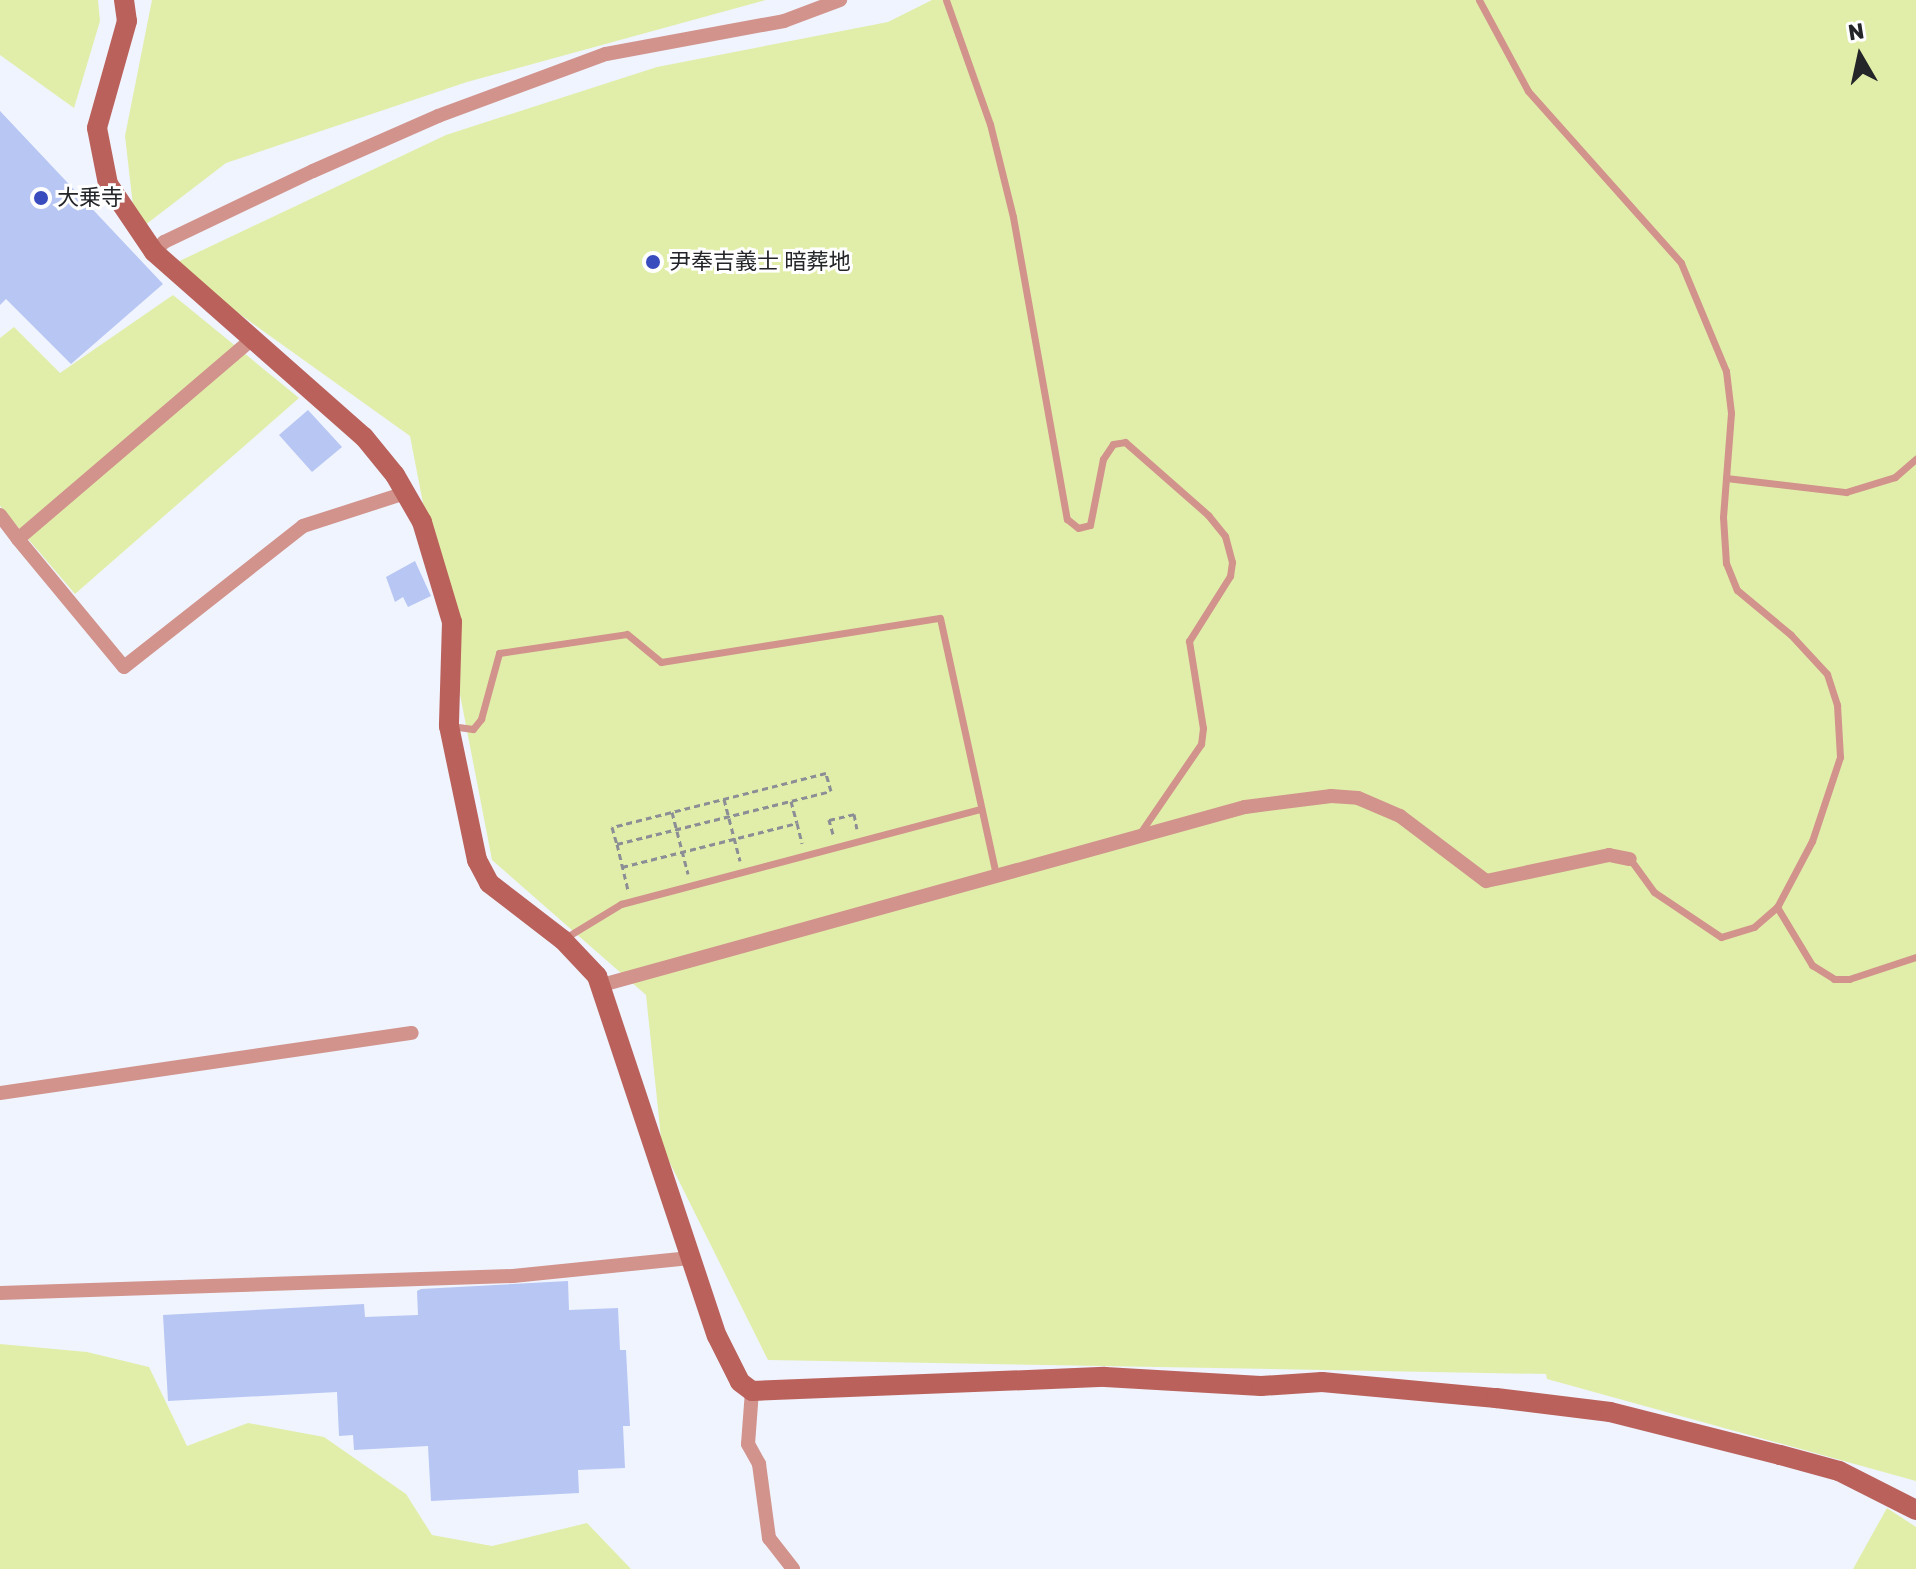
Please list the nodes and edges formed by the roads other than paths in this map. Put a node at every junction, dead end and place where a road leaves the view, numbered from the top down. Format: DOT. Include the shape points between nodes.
graph roads {
  1 [pos="124,0"];
  2 [pos="840,0"];
  3 [pos="946,0"];
  4 [pos="1479,0"];
  5 [pos="154,252"];
  6 [pos="250,341"];
  7 [pos="1916,459"];
  8 [pos="1726,478"];
  9 [pos="405,493"];
  10 [pos="0,515"];
  11 [pos="10,535"];
  12 [pos="449,726"];
  13 [pos="981,809"];
  14 [pos="1138,836"];
  15 [pos="1630,859"];
  16 [pos="996,876"];
  17 [pos="1777,907"];
  18 [pos="563,940"];
  19 [pos="1916,957"];
  20 [pos="602,985"];
  21 [pos="412,1033"];
  22 [pos="0,1093"];
  23 [pos="690,1258"];
  24 [pos="0,1293"];
  25 [pos="752,1391"];
  26 [pos="1916,1510"];
  27 [pos="793,1569"];
  1 -- 5 [label="street" via="127,21 97,128 108,184"];
  2 -- 5 [label="street" via="784,21 606,54 424,122 164,242"];
  3 -- 14 [label="lane" via="990,124 1013,217 1067,519 1078,528 1090,525 1103,459 1113,444 1125,442 1208,515 1225,536 1232,562 1230,576 1189,641 1201,744"];
  4 -- 8 [label="lane" via="1528,91 1681,263 1726,371 1731,413"];
  5 -- 6 [label="street"];
  6 -- 9 [label="street" via="364,437"];
  6 -- 11 [label="street"];
  7 -- 8 [label="lane" via="1895,477 1846,492"];
  8 -- 17 [label="lane" via="1726,563 1737,590 1827,674 1837,705 1840,757 1812,841"];
  9 -- 11 [label="street" via="303,526 124,667"];
  9 -- 12 [label="street" via="431,545 452,622"];
  10 -- 11 [label="street"];
  12 -- 13 [label="lane" via="473,729 481,719 489,707 499,653 627,634 661,662 940,618"];
  12 -- 18 [label="street" via="469,828 489,883"];
  13 -- 16 [label="lane"];
  13 -- 18 [label="lane" via="631,902"];
  14 -- 15 [label="street" via="1245,807 1331,796 1358,798 1400,816 1486,881 1609,855"];
  14 -- 16 [label="street"];
  15 -- 17 [label="lane" via="1654,892 1721,937 1754,927"];
  16 -- 20 [label="street"];
  17 -- 19 [label="lane" via="1812,965 1834,979"];
  18 -- 20 [label="street" via="586,959"];
  20 -- 23 [label="street"];
  21 -- 22 [label="street"];
  23 -- 24 [label="street" via="513,1276"];
  23 -- 25 [label="street" via="728,1362"];
  25 -- 26 [label="street" via="1105,1377 1261,1386 1322,1382 1496,1398 1610,1412 1780,1455 1839,1471"];
  25 -- 27 [label="street" via="748,1444 759,1464 769,1538"];
}
